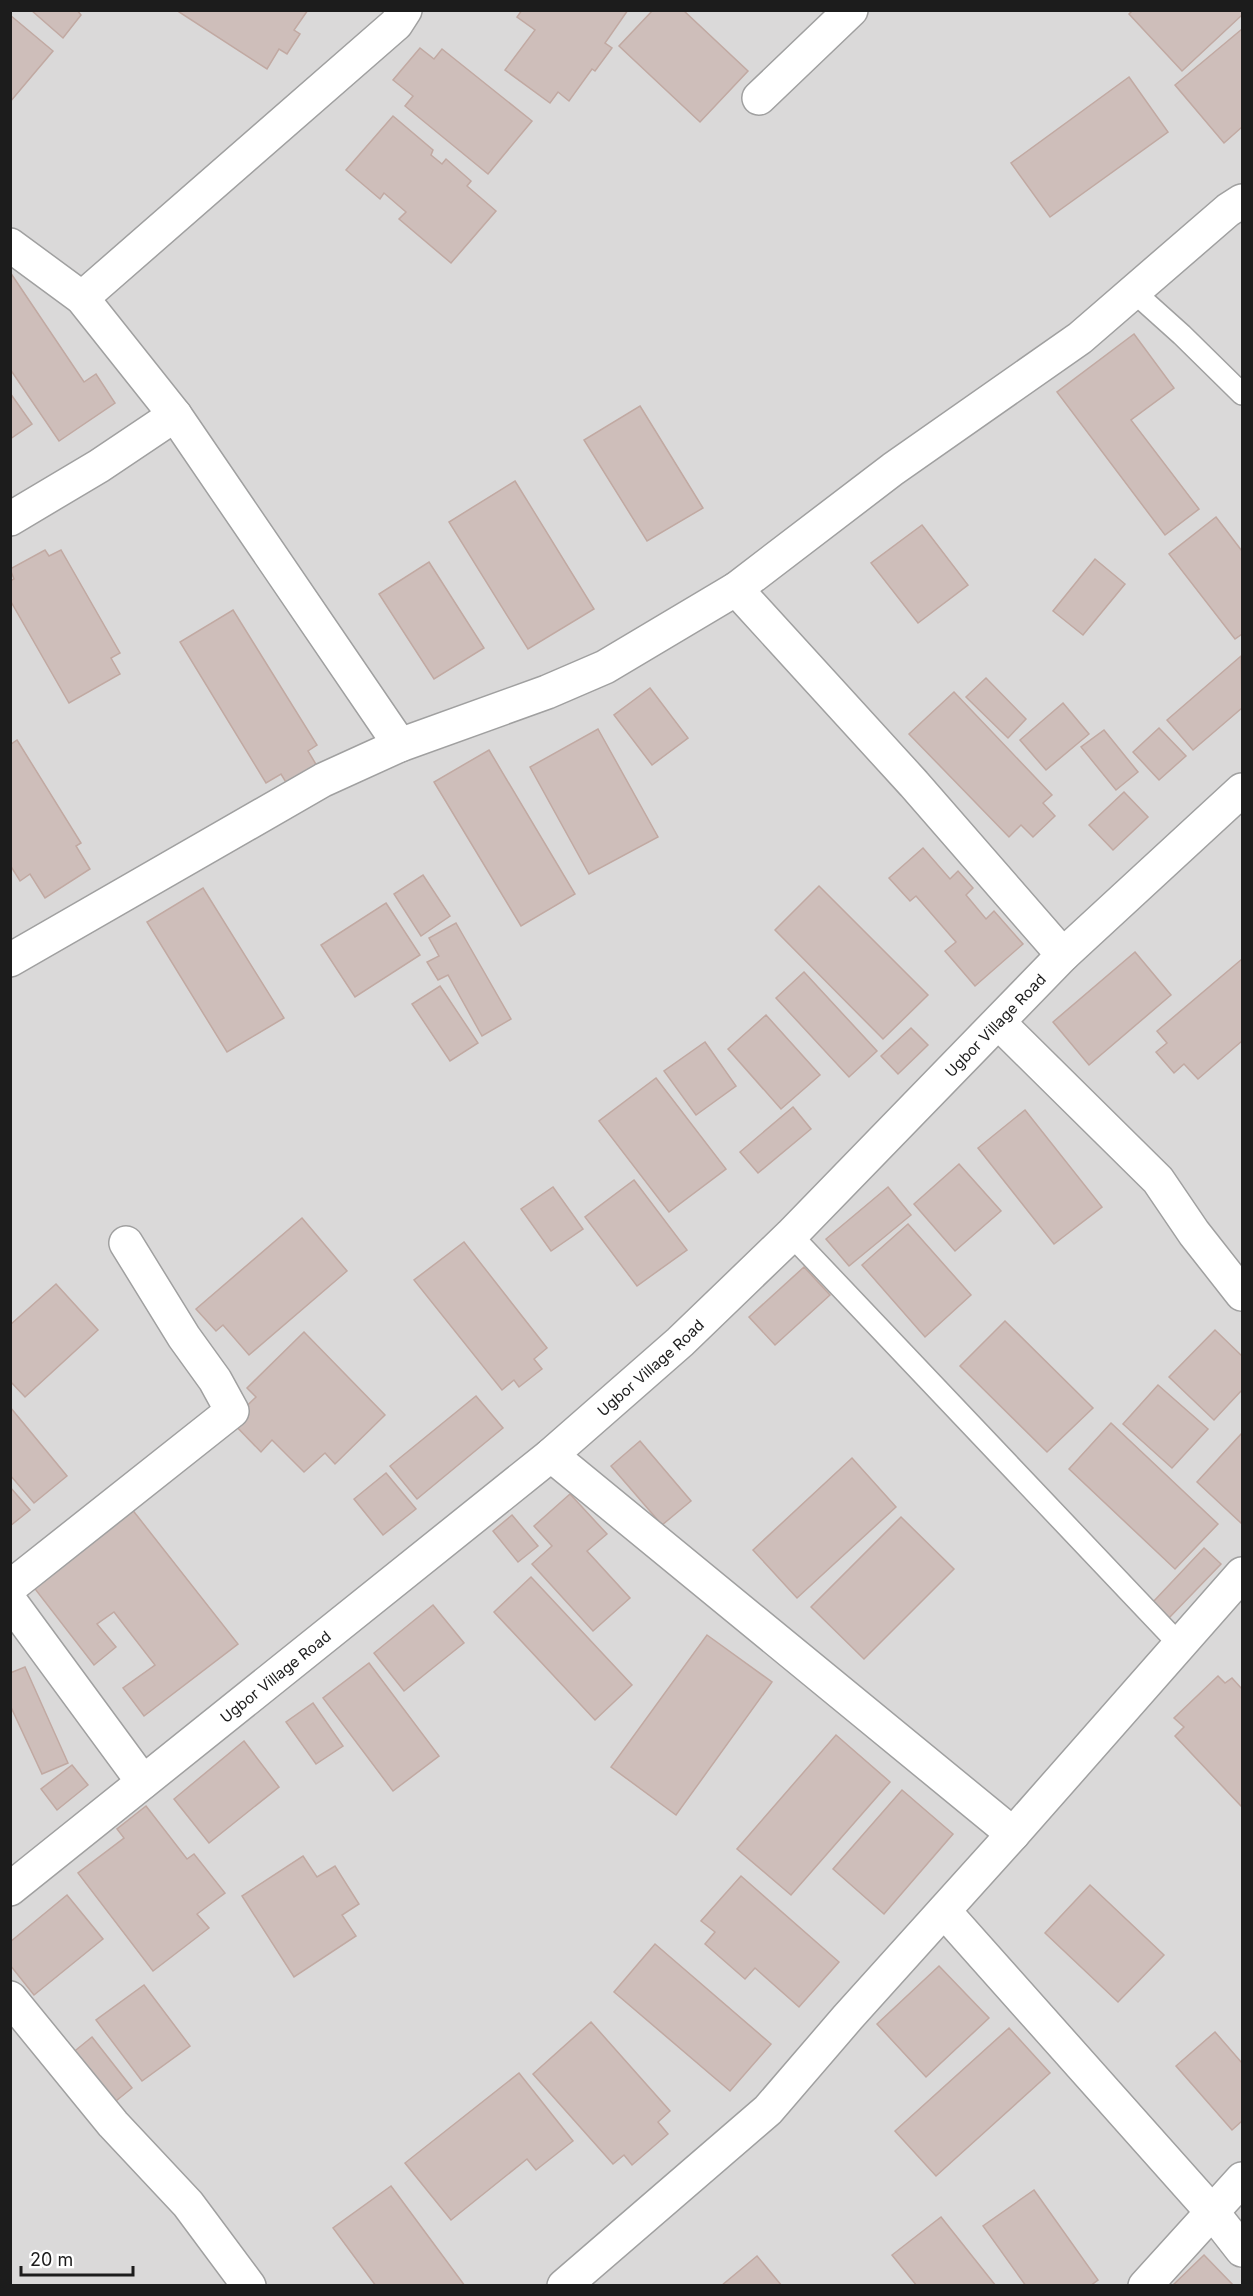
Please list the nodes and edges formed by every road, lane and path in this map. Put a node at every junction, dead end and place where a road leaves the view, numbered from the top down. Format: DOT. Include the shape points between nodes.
graph roads {
  1 [pos="851,10"];
  2 [pos="392,15"];
  3 [pos="759,98"];
  4 [pos="1242,201"];
  5 [pos="10,244"];
  6 [pos="1133,291"];
  7 [pos="82,298"];
  8 [pos="1242,394"];
  9 [pos="175,415"];
  10 [pos="10,519"];
  11 [pos="736,589"];
  12 [pos="400,745"];
  13 [pos="1242,790"];
  14 [pos="1063,955"];
  15 [pos="10,960"];
  16 [pos="999,1023"];
  17 [pos="791,1235"];
  18 [pos="126,1243"];
  19 [pos="1242,1294"];
  20 [pos="551,1455"];
  21 [pos="1242,1574"];
  22 [pos="10,1587"];
  23 [pos="10,1601"];
  24 [pos="1179,1644"];
  25 [pos="143,1782"];
  26 [pos="1013,1834"];
  27 [pos="10,1888"];
  28 [pos="944,1911"];
  29 [pos="10,1998"];
  30 [pos="1242,2179"];
  31 [pos="1213,2213"];
  32 [pos="1242,2250"];
  33 [pos="249,2286"];
  34 [pos="564,2286"];
  35 [pos="1144,2286"];
  1 -- 3 [label="street"];
  2 -- 7 [label="street"];
  4 -- 6 [label="street"];
  5 -- 7 [label="street"];
  6 -- 8 [label="lane"];
  6 -- 11 [label="street" via="1080,338 893,469"];
  7 -- 9 [label="street"];
  9 -- 10 [label="street"];
  9 -- 12 [label="street"];
  11 -- 12 [label="street" via="605,667"];
  11 -- 14 [label="street"];
  12 -- 15 [label="street" via="323,780"];
  13 -- 14 [label="street, Ugbor Village Road"];
  14 -- 16 [label="street, Ugbor Village Road"];
  16 -- 17 [label="street, Ugbor Village Road"];
  16 -- 19 [label="street" via="1158,1180"];
  17 -- 20 [label="street, Ugbor Village Road" via="680,1342"];
  17 -- 24 [label="lane"];
  18 -- 22 [label="street" via="232,1411"];
  20 -- 25 [label="street, Ugbor Village Road"];
  20 -- 26 [label="street"];
  21 -- 24 [label="street"];
  23 -- 25 [label="street"];
  24 -- 26 [label="street"];
  25 -- 27 [label="street, Ugbor Village Road"];
  26 -- 28 [label="street"];
  28 -- 31 [label="street"];
  28 -- 34 [label="street" via="768,2110"];
  29 -- 33 [label="street" via="113,2124 188,2204"];
  30 -- 31 [label="street"];
  31 -- 32 [label="street"];
  31 -- 35 [label="street"];
}
